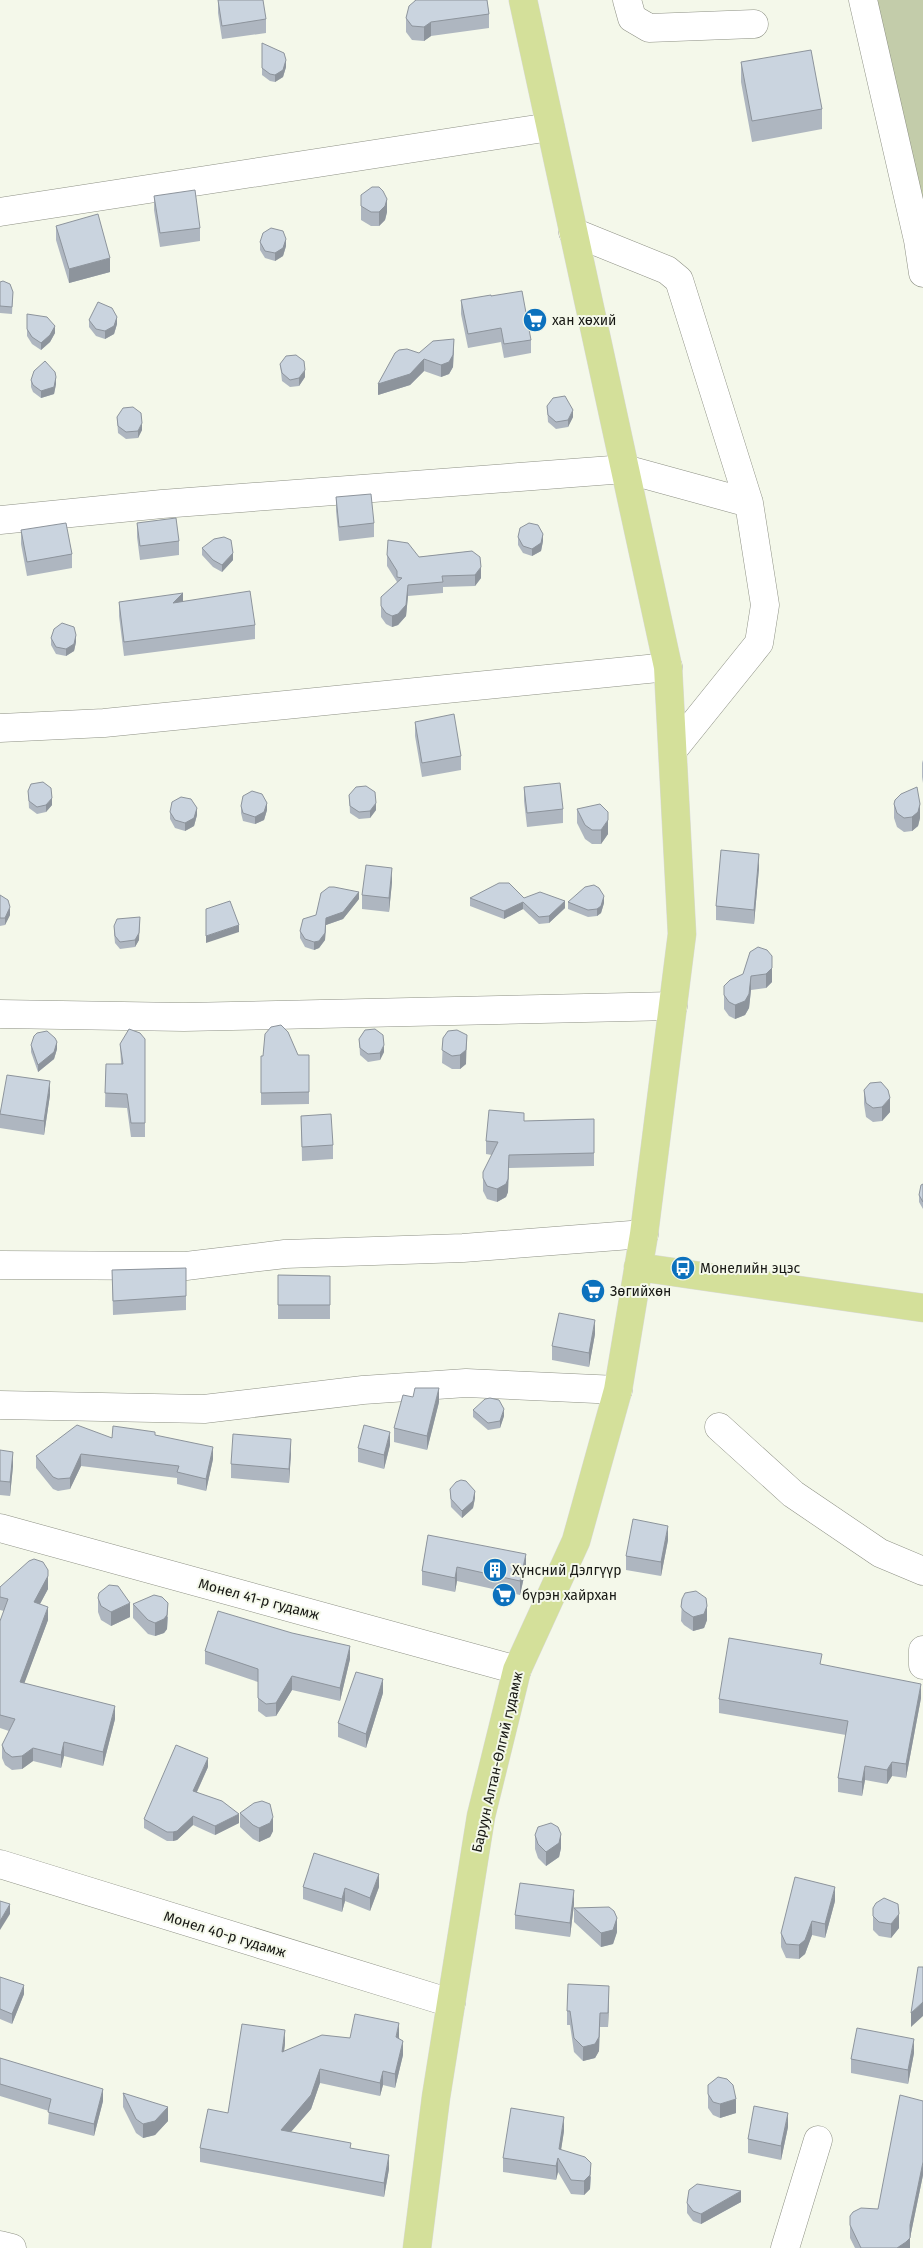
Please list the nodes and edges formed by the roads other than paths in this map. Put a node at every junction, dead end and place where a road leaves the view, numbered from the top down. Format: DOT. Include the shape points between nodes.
graph roads {
  1 [pos="523,0"];
  2 [pos="627,0"];
  3 [pos="862,0"];
  4 [pos="754,24"];
  5 [pos="550,127"];
  6 [pos="0,212"];
  7 [pos="573,232"];
  8 [pos="923,273"];
  9 [pos="625,469"];
  10 [pos="749,503"];
  11 [pos="0,520"];
  12 [pos="668,667"];
  13 [pos="0,728"];
  14 [pos="672,750"];
  15 [pos="673,1006"];
  16 [pos="0,1014"];
  17 [pos="644,1234"];
  18 [pos="0,1265"];
  19 [pos="638,1267"];
  20 [pos="923,1308"];
  21 [pos="618,1390"];
  22 [pos="0,1405"];
  23 [pos="719,1427"];
  24 [pos="0,1528"];
  25 [pos="923,1571"];
  26 [pos="923,1650"];
  27 [pos="923,1665"];
  28 [pos="517,1670"];
  29 [pos="0,1864"];
  30 [pos="451,2003"];
  31 [pos="818,2140"];
  32 [pos="0,2245"];
  33 [pos="12,2248"];
  34 [pos="417,2248"];
  35 [pos="785,2248"];
  1 -- 5 [label="main road, Баруун Алтан-Өлгий гудамж"];
  2 -- 4 [label="street" via="632,18 649,28"];
  3 -- 8 [label="street"];
  5 -- 6 [label="street"];
  5 -- 7 [label="main road, Баруун Алтан-Өлгий гудамж"];
  7 -- 9 [label="main road, Баруун Алтан-Өлгий гудамж"];
  7 -- 10 [label="street" via="667,270 678,280"];
  9 -- 10 [label="street"];
  9 -- 11 [label="street" via="162,504"];
  9 -- 12 [label="main road, Баруун Алтан-Өлгий гудамж"];
  10 -- 14 [label="street" via="765,605 759,643"];
  12 -- 13 [label="street" via="104,723"];
  12 -- 14 [label="main road, Баруун Алтан-Өлгий гудамж"];
  14 -- 15 [label="main road, Баруун Алтан-Өлгий гудамж" via="682,934"];
  15 -- 16 [label="street" via="184,1018"];
  15 -- 17 [label="main road, Баруун Алтан-Өлгий гудамж"];
  17 -- 18 [label="street" via="463,1248 285,1254 186,1266"];
  17 -- 19 [label="main road, Баруун Алтан-Өлгий гудамж"];
  19 -- 20 [label="main road"];
  19 -- 21 [label="main road, Баруун Алтан-Өлгий гудамж"];
  21 -- 22 [label="street" via="466,1383 363,1390 204,1409"];
  21 -- 28 [label="main road, Баруун Алтан-Өлгий гудамж" via="576,1541"];
  23 -- 25 [label="street" via="793,1494 880,1553"];
  24 -- 28 [label="street, Монел 41-р гудамж"];
  26 -- 27 [label="street"];
  28 -- 30 [label="main road, Баруун Алтан-Өлгий гудамж" via="481,1816"];
  29 -- 30 [label="street, Монел 40-р гудамж"];
  30 -- 34 [label="main road, Баруун Алтан-Өлгий гудамж"];
  31 -- 35 [label="street"];
  32 -- 33 [label="street"];
}
